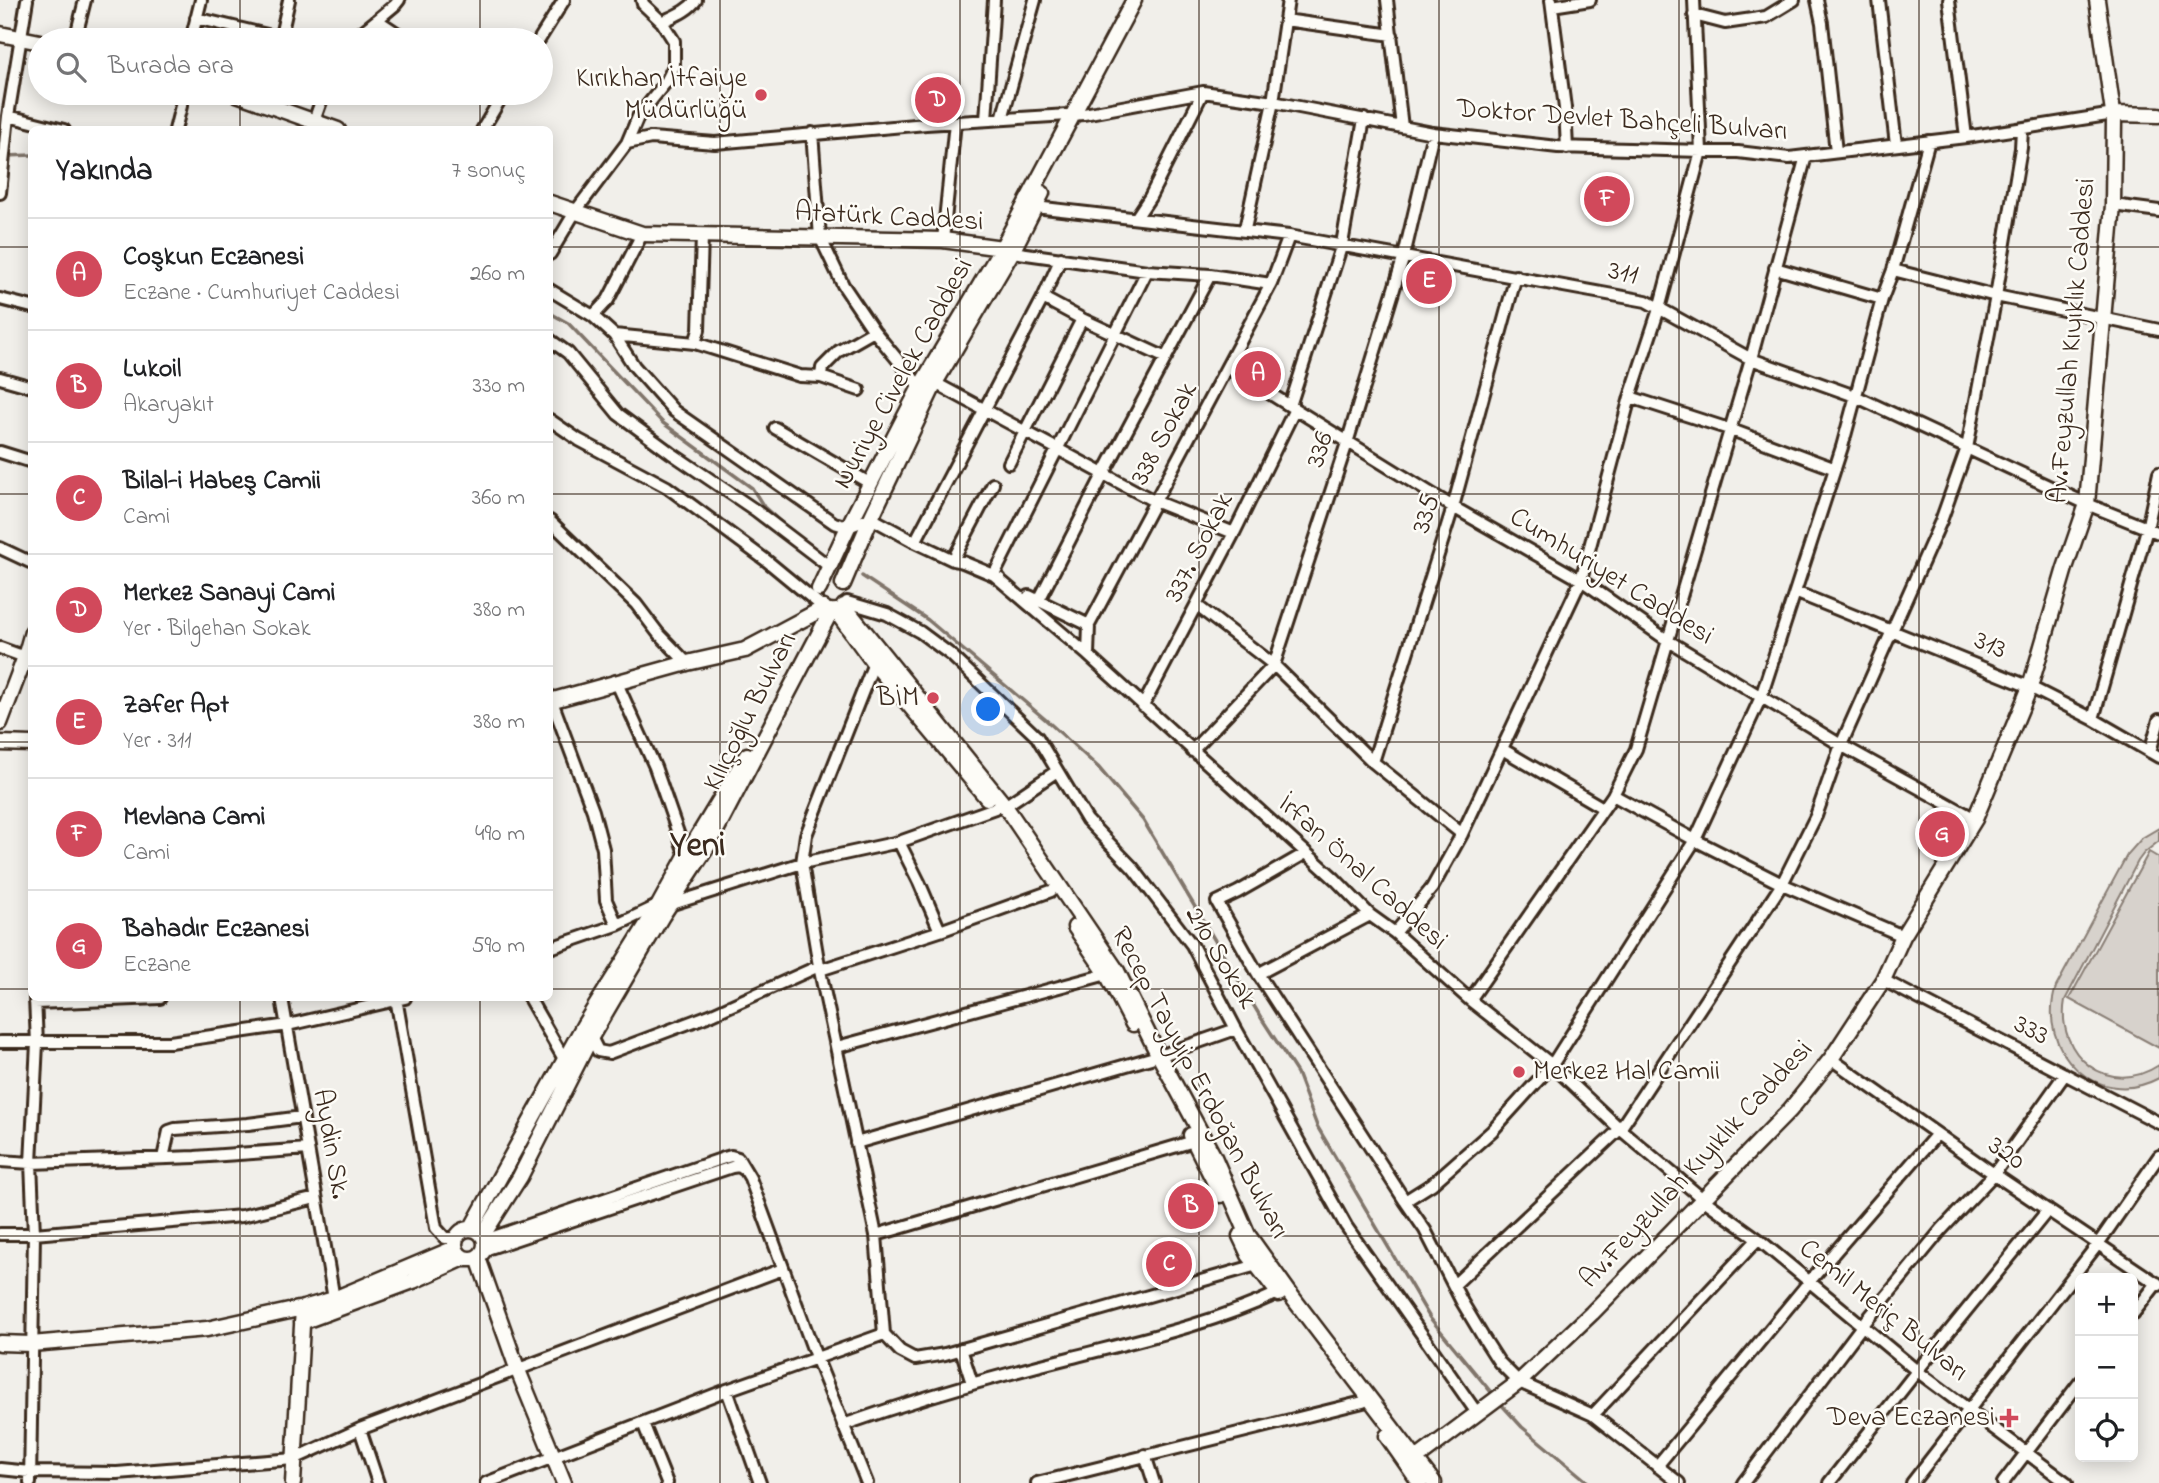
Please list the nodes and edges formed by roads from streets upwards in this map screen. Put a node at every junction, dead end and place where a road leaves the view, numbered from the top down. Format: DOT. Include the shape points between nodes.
graph roads {
  1 [pos="27,0"];
  2 [pos="85,0"];
  3 [pos="201,0"];
  4 [pos="289,0"];
  5 [pos="398,0"];
  6 [pos="564,0"];
  7 [pos="642,0"];
  8 [pos="696,0"];
  9 [pos="993,0"];
  10 [pos="1035,0"];
  11 [pos="1134,0"];
  12 [pos="1145,0"];
  13 [pos="1288,0"];
  14 [pos="1387,0"];
  15 [pos="1590,0"];
  16 [pos="1694,0"];
  17 [pos="1794,0"];
  18 [pos="1817,0"];
  19 [pos="1879,0"];
  20 [pos="1949,0"];
  21 [pos="2097,0"];
  22 [pos="1552,3"];
  23 [pos="1694,15"];
  24 [pos="197,18"];
  25 [pos="376,20"];
  26 [pos="1285,20"];
  27 [pos="662,22"];
  28 [pos="78,28"];
  29 [pos="194,28"];
  30 [pos="237,28"];
  31 [pos="283,28"];
  32 [pos="366,28"];
  33 [pos="388,28"];
  34 [pos="546,28"];
  35 [pos="0,34"];
  36 [pos="1392,35"];
  37 [pos="22,38"];
  38 [pos="28,39"];
  39 [pos="1203,92"];
  40 [pos="1273,102"];
  41 [pos="181,105"];
  42 [pos="279,105"];
  43 [pos="320,105"];
  44 [pos="494,105"];
  45 [pos="1079,114"];
  46 [pos="2159,115"];
  47 [pos="2114,117"];
  48 [pos="1002,119"];
  49 [pos="1364,119"];
  50 [pos="986,120"];
  51 [pos="314,121"];
  52 [pos="955,122"];
  53 [pos="2159,122"];
  54 [pos="5,124"];
  55 [pos="28,126"];
  56 [pos="176,126"];
  57 [pos="327,126"];
  58 [pos="484,126"];
  59 [pos="1402,127"];
  60 [pos="2022,129"];
  61 [pos="813,133"];
  62 [pos="1433,133"];
  63 [pos="1966,137"];
  64 [pos="1929,141"];
  65 [pos="627,143"];
  66 [pos="1896,145"];
  67 [pos="1567,148"];
  68 [pos="1701,150"];
  69 [pos="1836,152"];
  70 [pos="1806,156"];
  71 [pos="0,193"];
  72 [pos="553,204"];
  73 [pos="2113,205"];
  74 [pos="1035,207"];
  75 [pos="2159,211"];
  76 [pos="575,212"];
  77 [pos="1136,218"];
  78 [pos="1245,229"];
  79 [pos="642,234"];
  80 [pos="702,236"];
  81 [pos="1289,236"];
  82 [pos="820,237"];
  83 [pos="943,240"];
  84 [pos="1342,244"];
  85 [pos="553,249"];
  86 [pos="1007,250"];
  87 [pos="1404,256"];
  88 [pos="1061,258"];
  89 [pos="1775,268"];
  90 [pos="1893,270"];
  91 [pos="1147,271"];
  92 [pos="1210,275"];
  93 [pos="1516,276"];
  94 [pos="1271,284"];
  95 [pos="553,292"];
  96 [pos="1996,296"];
  97 [pos="1043,298"];
  98 [pos="0,299"];
  99 [pos="1882,299"];
  100 [pos="28,306"];
  101 [pos="1659,309"];
  102 [pos="593,316"];
  103 [pos="2104,317"];
  104 [pos="1082,319"];
  105 [pos="2159,330"];
  106 [pos="874,331"];
  107 [pos="1116,333"];
  108 [pos="614,335"];
  109 [pos="553,342"];
  110 [pos="695,343"];
  111 [pos="1166,358"];
  112 [pos="1751,359"];
  113 [pos="1227,367"];
  114 [pos="821,377"];
  115 [pos="0,378"];
  116 [pos="928,385"];
  117 [pos="28,386"];
  118 [pos="859,390"];
  119 [pos="1855,396"];
  120 [pos="1630,397"];
  121 [pos="1293,408"];
  122 [pos="984,411"];
  123 [pos="553,422"];
  124 [pos="775,428"];
  125 [pos="1729,429"];
  126 [pos="1024,432"];
  127 [pos="1347,443"];
  128 [pos="1967,449"];
  129 [pos="1056,450"];
  130 [pos="0,452"];
  131 [pos="28,461"];
  132 [pos="1009,463"];
  133 [pos="1833,468"];
  134 [pos="2159,473"];
  135 [pos="1103,475"];
  136 [pos="871,484"];
  137 [pos="992,484"];
  138 [pos="1154,501"];
  139 [pos="2087,503"];
  140 [pos="1454,507"];
  141 [pos="871,518"];
  142 [pos="553,524"];
  143 [pos="848,527"];
  144 [pos="2147,528"];
  145 [pos="1234,533"];
  146 [pos="2159,533"];
  147 [pos="915,542"];
  148 [pos="0,548"];
  149 [pos="953,560"];
  150 [pos="28,561"];
  151 [pos="830,567"];
  152 [pos="994,575"];
  153 [pos="1581,580"];
  154 [pos="844,584"];
  155 [pos="819,589"];
  156 [pos="1796,592"];
  157 [pos="1038,602"];
  158 [pos="1196,605"];
  159 [pos="836,608"];
  160 [pos="1090,625"];
  161 [pos="1893,631"];
  162 [pos="1667,640"];
  163 [pos="28,646"];
  164 [pos="0,648"];
  165 [pos="1088,655"];
  166 [pos="25,657"];
  167 [pos="687,663"];
  168 [pos="874,663"];
  169 [pos="1274,666"];
  170 [pos="616,681"];
  171 [pos="2030,687"];
  172 [pos="1761,697"];
  173 [pos="553,698"];
  174 [pos="1143,706"];
  175 [pos="553,707"];
  176 [pos="2093,719"];
  177 [pos="2159,720"];
  178 [pos="0,723"];
  179 [pos="0,743"];
  180 [pos="28,744"];
  181 [pos="1841,745"];
  182 [pos="1502,749"];
  183 [pos="1192,751"];
  184 [pos="2154,755"];
  185 [pos="1373,762"];
  186 [pos="1057,771"];
  187 [pos="1613,795"];
  188 [pos="1000,807"];
  189 [pos="1603,808"];
  190 [pos="1975,819"];
  191 [pos="1462,834"];
  192 [pos="1695,840"];
  193 [pos="900,842"];
  194 [pos="1306,853"];
  195 [pos="686,856"];
  196 [pos="802,863"];
  197 [pos="1782,884"];
  198 [pos="1051,891"];
  199 [pos="664,905"];
  200 [pos="1370,915"];
  201 [pos="617,925"];
  202 [pos="940,931"];
  203 [pos="1395,933"];
  204 [pos="1903,936"];
  205 [pos="553,947"];
  206 [pos="820,968"];
  207 [pos="1107,974"];
  208 [pos="1258,974"];
  209 [pos="1883,980"];
  210 [pos="1470,1000"];
  211 [pos="35,1001"];
  212 [pos="283,1001"];
  213 [pos="387,1001"];
  214 [pos="399,1001"];
  215 [pos="531,1001"];
  216 [pos="288,1025"];
  217 [pos="1236,1029"];
  218 [pos="592,1037"];
  219 [pos="0,1042"];
  220 [pos="37,1043"];
  221 [pos="838,1047"];
  222 [pos="1155,1057"];
  223 [pos="564,1059"];
  224 [pos="1831,1059"];
  225 [pos="1552,1065"];
  226 [pos="2065,1074"];
  227 [pos="303,1117"];
  228 [pos="2159,1123"];
  229 [pos="1620,1129"];
  230 [pos="1937,1133"];
  231 [pos="1195,1142"];
  232 [pos="856,1143"];
  233 [pos="308,1149"];
  234 [pos="2159,1156"];
  235 [pos="163,1158"];
  236 [pos="0,1161"];
  237 [pos="31,1163"];
  238 [pos="1994,1174"];
  239 [pos="316,1198"];
  240 [pos="1704,1200"];
  241 [pos="1405,1201"];
  242 [pos="2048,1210"];
  243 [pos="0,1234"];
  244 [pos="34,1234"];
  245 [pos="876,1235"];
  246 [pos="1758,1240"];
  247 [pos="2098,1244"];
  248 [pos="472,1245"];
  249 [pos="1257,1265"];
  250 [pos="783,1269"];
  251 [pos="1809,1282"];
  252 [pos="2158,1284"];
  253 [pos="1454,1285"];
  254 [pos="1278,1293"];
  255 [pos="334,1299"];
  256 [pos="2138,1308"];
  257 [pos="303,1315"];
  258 [pos="1861,1326"];
  259 [pos="884,1334"];
  260 [pos="0,1343"];
  261 [pos="31,1344"];
  262 [pos="961,1349"];
  263 [pos="816,1357"];
  264 [pos="517,1368"];
  265 [pos="1916,1371"];
  266 [pos="1519,1382"];
  267 [pos="972,1384"];
  268 [pos="2075,1389"];
  269 [pos="727,1390"];
  270 [pos="1363,1402"];
  271 [pos="1969,1409"];
  272 [pos="1477,1413"];
  273 [pos="1593,1415"];
  274 [pos="643,1423"];
  275 [pos="843,1425"];
  276 [pos="360,1429"];
  277 [pos="2026,1453"];
  278 [pos="1145,1455"];
  279 [pos="554,1457"];
  280 [pos="294,1459"];
  281 [pos="1416,1459"];
  282 [pos="1657,1466"];
  283 [pos="0,1469"];
  284 [pos="30,1478"];
  285 [pos="293,1483"];
  286 [pos="378,1483"];
  287 [pos="486,1483"];
  288 [pos="564,1483"];
  289 [pos="667,1483"];
  290 [pos="760,1483"];
  291 [pos="867,1483"];
  292 [pos="1037,1483"];
  293 [pos="1154,1483"];
  294 [pos="1420,1483"];
  295 [pos="1434,1483"];
  296 [pos="1679,1483"];
  297 [pos="1743,1483"];
  298 [pos="1829,1483"];
  299 [pos="1912,1483"];
  300 [pos="2003,1483"];
  301 [pos="2067,1483"];
  1 -- 37 [label="street"];
  2 -- 28 [label="street"];
  3 -- 24 [label="street"];
  4 -- 31 [label="street"];
  5 -- 25 [label="street"];
  6 -- 34 [label="street"];
  7 -- 27 [label="street"];
  8 -- 27 [label="street"];
  9 -- 50 [label="street"];
  10 -- 48 [label="street"];
  11 -- 45 [label="street, Nuriye Civelek Caddesi"];
  12 -- 45 [label="street, Nuriye Civelek Caddesi"];
  13 -- 26 [label="street"];
  14 -- 36 [label="street"];
  15 -- 22 [label="street"];
  16 -- 23 [label="street"];
  17 -- 23 [label="street" via="1766,17 1725,23"];
  18 -- 69 [label="street"];
  19 -- 66 [label="street"];
  20 -- 63 [label="street"];
  21 -- 47 [label="street, Av.Feyzullah Kıyıklık Caddesi"];
  22 -- 67 [label="street"];
  23 -- 68 [label="street"];
  24 -- 29 [label="street"];
  24 -- 30 [label="street"];
  25 -- 32 [label="street"];
  25 -- 33 [label="street"];
  26 -- 36 [label="street"];
  26 -- 40 [label="street"];
  27 -- 65 [label="street" via="674,41 674,66 638,117"];
  35 -- 37 [label="street"];
  36 -- 59 [label="street"];
  37 -- 38 [label="street"];
  37 -- 54 [label="street"];
  39 -- 40 [label="street, Doktor Devlet Bahçeli Bulvarı"];
  39 -- 45 [label="street, Doktor Devlet Bahçeli Bulvarı"];
  39 -- 77 [label="street"];
  40 -- 49 [label="street, Doktor Devlet Bahçeli Bulvarı"];
  40 -- 78 [label="street"];
  41 -- 56 [label="street"];
  42 -- 51 [label="street"];
  43 -- 51 [label="street"];
  44 -- 58 [label="street"];
  45 -- 48 [label="street, Doktor Devlet Bahçeli Bulvarı"];
  45 -- 74 [label="street, Nuriye Civelek Caddesi"];
  45 -- 86 [label="street, Nuriye Civelek Caddesi"];
  46 -- 47 [label="street, Doktor Devlet Bahçeli Bulvarı"];
  47 -- 53 [label="street, Doktor Devlet Bahçeli Bulvarı"];
  47 -- 60 [label="street, Doktor Devlet Bahçeli Bulvarı"];
  47 -- 73 [label="street, Av.Feyzullah Kıyıklık Caddesi"];
  48 -- 50 [label="street, Doktor Devlet Bahçeli Bulvarı"];
  49 -- 59 [label="street, Doktor Devlet Bahçeli Bulvarı"];
  49 -- 84 [label="street, 337. Sokak"];
  50 -- 52 [label="street, Doktor Devlet Bahçeli Bulvarı"];
  51 -- 57 [label="street"];
  52 -- 61 [label="street, Doktor Devlet Bahçeli Bulvarı"];
  52 -- 83 [label="street"];
  54 -- 55 [label="street"];
  54 -- 71 [label="street"];
  59 -- 62 [label="street, Doktor Devlet Bahçeli Bulvarı"];
  60 -- 63 [label="street, Doktor Devlet Bahçeli Bulvarı"];
  60 -- 96 [label="street"];
  61 -- 65 [label="street, Doktor Devlet Bahçeli Bulvarı" via="715,143 652,138"];
  61 -- 82 [label="street"];
  62 -- 67 [label="street, Doktor Devlet Bahçeli Bulvarı"];
  62 -- 87 [label="street, 336"];
  63 -- 64 [label="street, Doktor Devlet Bahçeli Bulvarı"];
  64 -- 66 [label="street, Doktor Devlet Bahçeli Bulvarı"];
  64 -- 90 [label="street"];
  65 -- 76 [label="street"];
  66 -- 69 [label="street, Doktor Devlet Bahçeli Bulvarı"];
  67 -- 68 [label="street, Doktor Devlet Bahçeli Bulvarı"];
  68 -- 70 [label="street, Doktor Devlet Bahçeli Bulvarı"];
  68 -- 101 [label="street"];
  69 -- 70 [label="street, Doktor Devlet Bahçeli Bulvarı"];
  70 -- 89 [label="street"];
  72 -- 76 [label="street, Atatürk Caddesi"];
  73 -- 75 [label="street"];
  73 -- 103 [label="street, Av.Feyzullah Kıyıklık Caddesi"];
  74 -- 77 [label="street, 311"];
  74 -- 86 [label="street, Nuriye Civelek Caddesi"];
  76 -- 79 [label="street, Atatürk Caddesi"];
  76 -- 85 [label="street"];
  77 -- 78 [label="street, 311"];
  78 -- 81 [label="street, 311"];
  79 -- 80 [label="street, Atatürk Caddesi"];
  79 -- 102 [label="street" via="608,300"];
  80 -- 82 [label="street, Atatürk Caddesi"];
  80 -- 110 [label="street"];
  81 -- 84 [label="street, 311"];
  81 -- 94 [label="street, 338 Sokak"];
  82 -- 83 [label="street, Atatürk Caddesi"];
  82 -- 106 [label="street" via="843,285"];
  83 -- 86 [label="street, Atatürk Caddesi"];
  84 -- 87 [label="street, 311"];
  84 -- 121 [label="street, 337. Sokak"];
  86 -- 88 [label="street, Atatürk Caddesi"];
  86 -- 116 [label="street, Nuriye Civelek Caddesi"];
  87 -- 93 [label="street, 311"];
  87 -- 127 [label="street, 336"];
  88 -- 91 [label="street, Atatürk Caddesi"];
  88 -- 97 [label="street"];
  89 -- 99 [label="street"];
  89 -- 112 [label="street"];
  90 -- 96 [label="street"];
  90 -- 99 [label="street"];
  91 -- 92 [label="street, Atatürk Caddesi"];
  91 -- 107 [label="street"];
  92 -- 94 [label="street, Atatürk Caddesi"];
  92 -- 111 [label="street"];
  93 -- 101 [label="street, 311" via="1646,301"];
  93 -- 140 [label="street, 335"];
  94 -- 113 [label="street, 338 Sokak"];
  95 -- 102 [label="street"];
  96 -- 103 [label="street"];
  96 -- 128 [label="street"];
  97 -- 104 [label="street"];
  97 -- 122 [label="street"];
  98 -- 100 [label="street"];
  99 -- 119 [label="street"];
  101 -- 112 [label="street, 311"];
  101 -- 120 [label="street"];
  102 -- 108 [label="street"];
  103 -- 105 [label="street"];
  103 -- 139 [label="street, Av.Feyzullah Kıyıklık Caddesi"];
  104 -- 107 [label="street"];
  104 -- 126 [label="street"];
  106 -- 114 [label="street" via="839,351 822,368"];
  106 -- 116 [label="street"];
  107 -- 111 [label="street"];
  107 -- 129 [label="street"];
  108 -- 110 [label="street"];
  108 -- 143 [label="street" via="634,366 674,411 834,523"];
  109 -- 151 [label="street" via="568,353 618,414"];
  110 -- 114 [label="street" via="800,376"];
  111 -- 135 [label="street"];
  112 -- 119 [label="street, 311"];
  112 -- 125 [label="street"];
  113 -- 121 [label="street, Cumhuriyet Caddesi"];
  113 -- 138 [label="street, 338 Sokak"];
  114 -- 118 [label="street"];
  115 -- 117 [label="street"];
  116 -- 122 [label="street"];
  116 -- 136 [label="street, Nuriye Civelek Caddesi"];
  116 -- 141 [label="street, Nuriye Civelek Caddesi"];
  119 -- 128 [label="street, 311"];
  119 -- 133 [label="street"];
  120 -- 125 [label="street"];
  120 -- 153 [label="street"];
  121 -- 127 [label="street, Cumhuriyet Caddesi"];
  121 -- 145 [label="street, 337. Sokak"];
  122 -- 126 [label="street"];
  122 -- 147 [label="street"];
  123 -- 159 [label="street" via="667,487"];
  124 -- 136 [label="street"];
  125 -- 133 [label="street"];
  125 -- 162 [label="street"];
  126 -- 129 [label="street"];
  126 -- 132 [label="street"];
  127 -- 140 [label="street, Cumhuriyet Caddesi"];
  127 -- 169 [label="street, 336"];
  128 -- 139 [label="street, 311"];
  128 -- 161 [label="street"];
  129 -- 135 [label="street"];
  129 -- 152 [label="street"];
  130 -- 131 [label="street"];
  133 -- 156 [label="street"];
  134 -- 144 [label="street"];
  135 -- 138 [label="street"];
  135 -- 157 [label="street"];
  136 -- 143 [label="street, Nuriye Civelek Caddesi"];
  137 -- 149 [label="street"];
  138 -- 145 [label="street"];
  138 -- 160 [label="street, 338 Sokak"];
  139 -- 144 [label="street, 311"];
  139 -- 171 [label="street, Av.Feyzullah Kıyıklık Caddesi"];
  140 -- 153 [label="street, Cumhuriyet Caddesi"];
  140 -- 185 [label="street, 335"];
  141 -- 143 [label="street"];
  141 -- 147 [label="street, İrfan Önal Caddesi"];
  141 -- 154 [label="street, Nuriye Civelek Caddesi"];
  142 -- 167 [label="street" via="636,604"];
  143 -- 151 [label="street, Nuriye Civelek Caddesi"];
  144 -- 146 [label="street, 311"];
  144 -- 176 [label="street"];
  145 -- 158 [label="street, 337. Sokak"];
  147 -- 149 [label="street, İrfan Önal Caddesi"];
  148 -- 150 [label="street"];
  149 -- 152 [label="street, İrfan Önal Caddesi"];
  151 -- 155 [label="street, Nuriye Civelek Caddesi"];
  152 -- 157 [label="street, İrfan Önal Caddesi"];
  152 -- 165 [label="street, İrfan Önal Caddesi"];
  153 -- 162 [label="street, Cumhuriyet Caddesi"];
  153 -- 182 [label="street"];
  154 -- 155 [label="street" via="829,581"];
  154 -- 159 [label="street" via="848,591"];
  155 -- 159 [label="street" via="818,600"];
  156 -- 161 [label="street, 313"];
  156 -- 172 [label="street"];
  157 -- 160 [label="street, İrfan Önal Caddesi"];
  158 -- 169 [label="street"];
  158 -- 174 [label="street, 337. Sokak"];
  159 -- 167 [label="street" via="745,650"];
  159 -- 168 [label="street, Recep Tayyip Erdoğan Bulvarı"];
  159 -- 186 [label="street, 210 Sokak" via="887,614 920,632 951,655 1037,737"];
  159 -- 188 [label="street, Recep Tayyip Erdoğan Bulvarı"];
  159 -- 195 [label="street, Kılıçoğlu Bulvarı"];
  159 -- 199 [label="street, Kılıçoğlu Bulvarı" via="709,844"];
  160 -- 165 [label="street, 338 Sokak"];
  161 -- 171 [label="street, 313"];
  161 -- 181 [label="street"];
  162 -- 172 [label="street, Cumhuriyet Caddesi"];
  162 -- 187 [label="street" via="1636,749"];
  163 -- 166 [label="street"];
  164 -- 166 [label="street"];
  165 -- 174 [label="street, İrfan Önal Caddesi"];
  166 -- 178 [label="street"];
  167 -- 170 [label="street"];
  168 -- 188 [label="street, Recep Tayyip Erdoğan Bulvarı"];
  168 -- 196 [label="street" via="806,835"];
  169 -- 183 [label="street, 336"];
  169 -- 185 [label="street"];
  170 -- 173 [label="street"];
  170 -- 195 [label="street"];
  171 -- 176 [label="street, 313"];
  171 -- 190 [label="street, Av.Feyzullah Kıyıklık Caddesi"];
  172 -- 181 [label="street, Cumhuriyet Caddesi"];
  172 -- 192 [label="street"];
  174 -- 183 [label="street, İrfan Önal Caddesi"];
  175 -- 201 [label="street" via="593,811 603,849 606,900"];
  176 -- 184 [label="street, 313"];
  177 -- 184 [label="street"];
  179 -- 180 [label="street"];
  181 -- 190 [label="street, Cumhuriyet Caddesi"];
  181 -- 197 [label="street" via="1816,816"];
  182 -- 189 [label="street"];
  182 -- 191 [label="street"];
  183 -- 194 [label="street, İrfan Önal Caddesi"];
  185 -- 191 [label="street"];
  186 -- 188 [label="street"];
  186 -- 217 [label="street, 210 Sokak" via="1087,820 1133,868 1192,945"];
  187 -- 189 [label="street"];
  187 -- 192 [label="street"];
  188 -- 193 [label="street"];
  188 -- 198 [label="street, Recep Tayyip Erdoğan Bulvarı"];
  188 -- 222 [label="street, Recep Tayyip Erdoğan Bulvarı" via="1117,971"];
  189 -- 210 [label="street"];
  190 -- 204 [label="street, Av.Feyzullah Kıyıklık Caddesi"];
  191 -- 203 [label="street" via="1432,888"];
  192 -- 197 [label="street"];
  192 -- 225 [label="street"];
  193 -- 196 [label="street"];
  193 -- 202 [label="street"];
  194 -- 200 [label="street, İrfan Önal Caddesi"];
  194 -- 208 [label="street" via="1217,902"];
  195 -- 199 [label="street, Kılıçoğlu Bulvarı"];
  196 -- 199 [label="street"];
  196 -- 206 [label="street"];
  197 -- 204 [label="street"];
  197 -- 229 [label="street"];
  198 -- 202 [label="street"];
  198 -- 207 [label="street, Recep Tayyip Erdoğan Bulvarı"];
  199 -- 201 [label="street"];
  199 -- 218 [label="street, Kılıçoğlu Bulvarı"];
  199 -- 223 [label="street, Kılıçoğlu Bulvarı"];
  200 -- 203 [label="street, İrfan Önal Caddesi"];
  200 -- 208 [label="street"];
  201 -- 205 [label="street"];
  202 -- 206 [label="street"];
  203 -- 210 [label="street, İrfan Önal Caddesi"];
  204 -- 209 [label="street, Av.Feyzullah Kıyıklık Caddesi"];
  206 -- 218 [label="street" via="609,1054 598,1051"];
  206 -- 221 [label="street"];
  207 -- 221 [label="street"];
  207 -- 222 [label="street, Recep Tayyip Erdoğan Bulvarı"];
  208 -- 241 [label="street"];
  209 -- 224 [label="street, Av.Feyzullah Kıyıklık Caddesi"];
  209 -- 226 [label="street, 333"];
  210 -- 225 [label="street, İrfan Önal Caddesi"];
  211 -- 220 [label="street"];
  212 -- 216 [label="street, Aydin Sk."];
  213 -- 216 [label="street"];
  214 -- 248 [label="street" via="436,1228 445,1238"];
  215 -- 223 [label="street"];
  216 -- 220 [label="street" via="170,1041"];
  216 -- 227 [label="street, Aydin Sk."];
  217 -- 222 [label="street"];
  217 -- 272 [label="street, 210 Sokak" via="1346,1226"];
  218 -- 248 [label="street, Kılıçoğlu Bulvarı" via="520,1177"];
  219 -- 220 [label="street"];
  220 -- 237 [label="street"];
  221 -- 232 [label="street"];
  222 -- 231 [label="street, Recep Tayyip Erdoğan Bulvarı"];
  222 -- 232 [label="street"];
  222 -- 281 [label="street, Recep Tayyip Erdoğan Bulvarı" via="1214,1157 1248,1235"];
  223 -- 248 [label="street, Kılıçoğlu Bulvarı"];
  224 -- 230 [label="street, 320"];
  224 -- 240 [label="street, Av.Feyzullah Kıyıklık Caddesi" via="1790,1110"];
  225 -- 229 [label="street, İrfan Önal Caddesi"];
  225 -- 241 [label="street" via="1492,1131 1432,1184"];
  226 -- 228 [label="street, 333"];
  226 -- 238 [label="street"];
  227 -- 233 [label="street, Aydin Sk."];
  227 -- 235 [label="street" via="175,1129 169,1131"];
  229 -- 240 [label="street, İrfan Önal Caddesi"];
  229 -- 253 [label="street"];
  230 -- 238 [label="street, 320"];
  230 -- 251 [label="street"];
  231 -- 245 [label="street"];
  231 -- 249 [label="street, Recep Tayyip Erdoğan Bulvarı"];
  232 -- 245 [label="street"];
  233 -- 235 [label="street"];
  233 -- 239 [label="street, Aydin Sk."];
  234 -- 247 [label="street"];
  235 -- 237 [label="street"];
  236 -- 237 [label="street"];
  237 -- 244 [label="street"];
  238 -- 242 [label="street, 320"];
  238 -- 258 [label="street"];
  239 -- 244 [label="street" via="242,1216"];
  239 -- 255 [label="street, Aydin Sk."];
  240 -- 246 [label="street, Cemil Meriç Bulvarı"];
  240 -- 266 [label="street, Av.Feyzullah Kıyıklık Caddesi"];
  241 -- 253 [label="street"];
  242 -- 247 [label="street, 320"];
  242 -- 265 [label="street"];
  243 -- 244 [label="street"];
  244 -- 261 [label="street"];
  245 -- 259 [label="street"];
  246 -- 251 [label="street, Cemil Meriç Bulvarı"];
  246 -- 273 [label="street"];
  247 -- 252 [label="street, 320"];
  247 -- 271 [label="street"];
  248 -- 250 [label="street" via="739,1166 750,1178"];
  248 -- 255 [label="street"];
  248 -- 257 [label="street" via="413,1281"];
  248 -- 264 [label="street"];
  249 -- 254 [label="street, Recep Tayyip Erdoğan Bulvarı"];
  249 -- 262 [label="street"];
  250 -- 263 [label="street"];
  250 -- 264 [label="street"];
  251 -- 258 [label="street, Cemil Meriç Bulvarı"];
  251 -- 282 [label="street"];
  252 -- 256 [label="street"];
  253 -- 266 [label="street" via="1499,1362"];
  254 -- 267 [label="street" via="1194,1324"];
  254 -- 270 [label="street, Recep Tayyip Erdoğan Bulvarı"];
  255 -- 257 [label="street"];
  257 -- 261 [label="street" via="207,1329"];
  257 -- 280 [label="street"];
  258 -- 265 [label="street, Cemil Meriç Bulvarı"];
  258 -- 297 [label="street"];
  259 -- 262 [label="street" via="915,1359"];
  259 -- 263 [label="street"];
  260 -- 261 [label="street"];
  261 -- 284 [label="street"];
  262 -- 267 [label="street"];
  263 -- 269 [label="street"];
  263 -- 275 [label="street"];
  264 -- 276 [label="street"];
  264 -- 279 [label="street"];
  265 -- 271 [label="street, Cemil Meriç Bulvarı"];
  265 -- 298 [label="street"];
  266 -- 272 [label="street, Av.Feyzullah Kıyıklık Caddesi"];
  266 -- 273 [label="street"];
  267 -- 275 [label="street"];
  268 -- 277 [label="street"];
  269 -- 274 [label="street"];
  269 -- 290 [label="street"];
  270 -- 278 [label="street"];
  270 -- 294 [label="street, Recep Tayyip Erdoğan Bulvarı"];
  271 -- 277 [label="street, Cemil Meriç Bulvarı"];
  271 -- 299 [label="street"];
  272 -- 281 [label="street, Av.Feyzullah Kıyıklık Caddesi"];
  273 -- 282 [label="street"];
  274 -- 279 [label="street"];
  274 -- 289 [label="street"];
  275 -- 291 [label="street"];
  276 -- 280 [label="street"];
  276 -- 286 [label="street"];
  277 -- 300 [label="street"];
  277 -- 301 [label="street, Cemil Meriç Bulvarı"];
  278 -- 292 [label="street"];
  278 -- 293 [label="street"];
  279 -- 287 [label="street"];
  279 -- 288 [label="street"];
  280 -- 284 [label="street"];
  280 -- 285 [label="street"];
  281 -- 295 [label="street, Recep Tayyip Erdoğan Bulvarı"];
  282 -- 296 [label="street"];
  283 -- 284 [label="street"];
}
